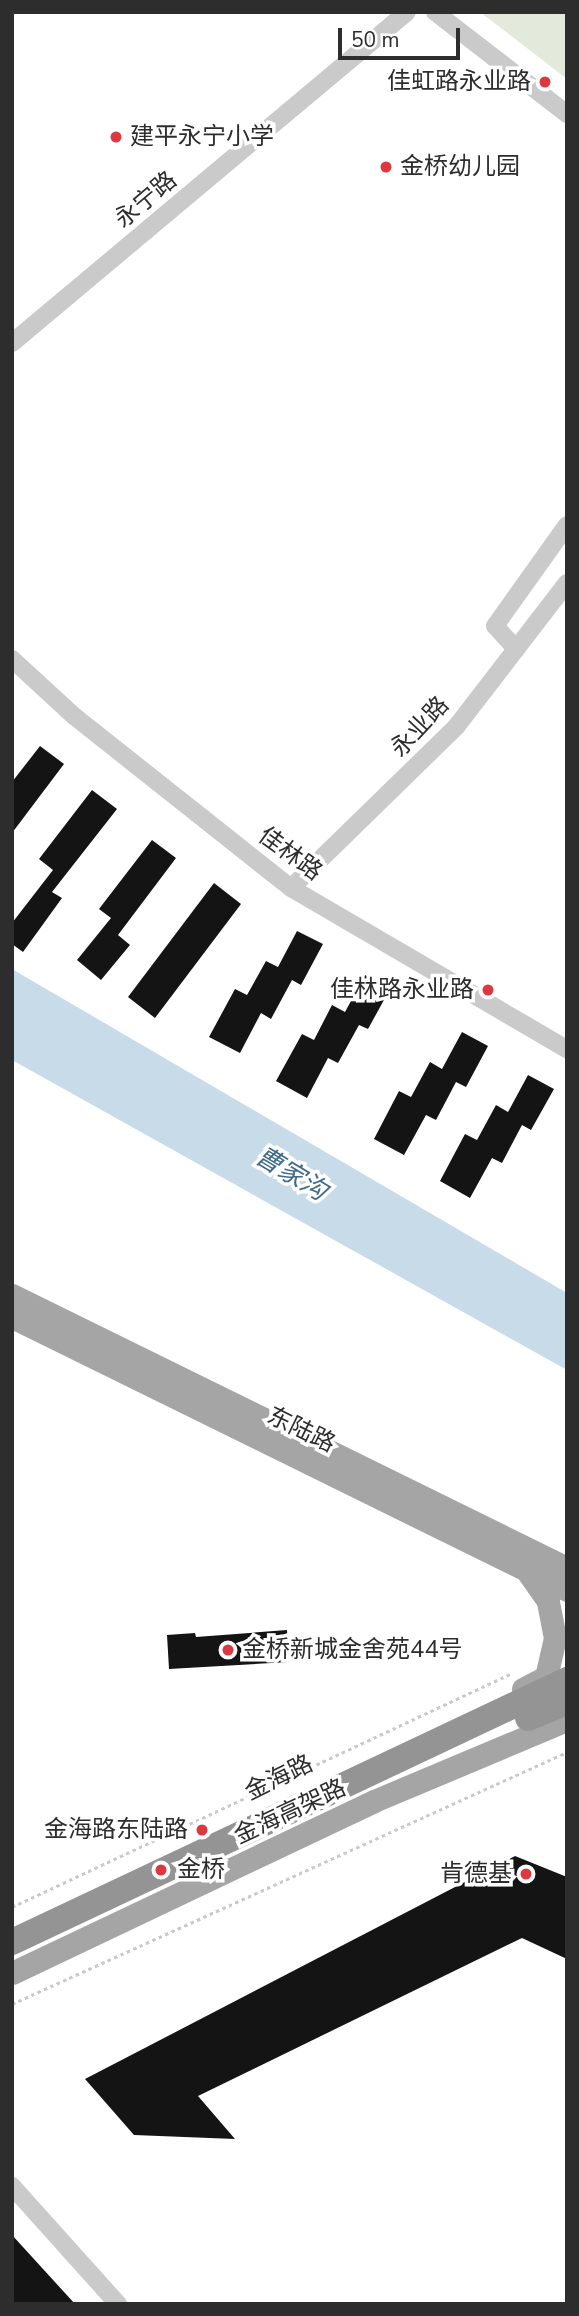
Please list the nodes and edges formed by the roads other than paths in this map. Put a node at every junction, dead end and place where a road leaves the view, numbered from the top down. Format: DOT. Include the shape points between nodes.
graph roads {
  1 [pos="407,12"];
  2 [pos="435,12"];
  3 [pos="567,114"];
  4 [pos="12,343"];
  5 [pos="567,525"];
  6 [pos="567,583"];
  7 [pos="516,649"];
  8 [pos="12,659"];
  9 [pos="291,888"];
  10 [pos="567,1049"];
  11 [pos="12,1295"];
  12 [pos="12,1317"];
  13 [pos="567,1568"];
  14 [pos="526,1569"];
  15 [pos="567,1590"];
  16 [pos="567,1669"];
  17 [pos="567,1680"];
  18 [pos="517,1682"];
  19 [pos="567,1701"];
  20 [pos="567,1720"];
  21 [pos="12,1932"];
  22 [pos="12,1942"];
  23 [pos="12,1958"];
  24 [pos="12,1973"];
  25 [pos="12,2186"];
  26 [pos="118,2304"];
  1 -- 4 [label="street, 永宁路"];
  2 -- 3 [label="street"];
  5 -- 7 [label="street" via="495,626"];
  6 -- 7 [label="street, 永业路"];
  7 -- 9 [label="street, 永业路" via="439,746"];
  8 -- 9 [label="street, 佳林路" via="74,716"];
  9 -- 10 [label="street, 佳林路"];
  11 -- 13 [label="main road, 东陆路"];
  12 -- 14 [label="main road, 东陆路"];
  14 -- 15 [label="main road, 东陆路"];
  14 -- 18 [label="main road" via="548,1601 555,1638 546,1677"];
  16 -- 18 [label="main road, 金海路"];
  17 -- 22 [label="highway, 金海高架路"];
  18 -- 21 [label="main road, 金海路"];
  19 -- 23 [label="highway, 金海高架路"];
  20 -- 24 [label="main road" via="374,1801"];
  25 -- 26 [label="street"];
}
